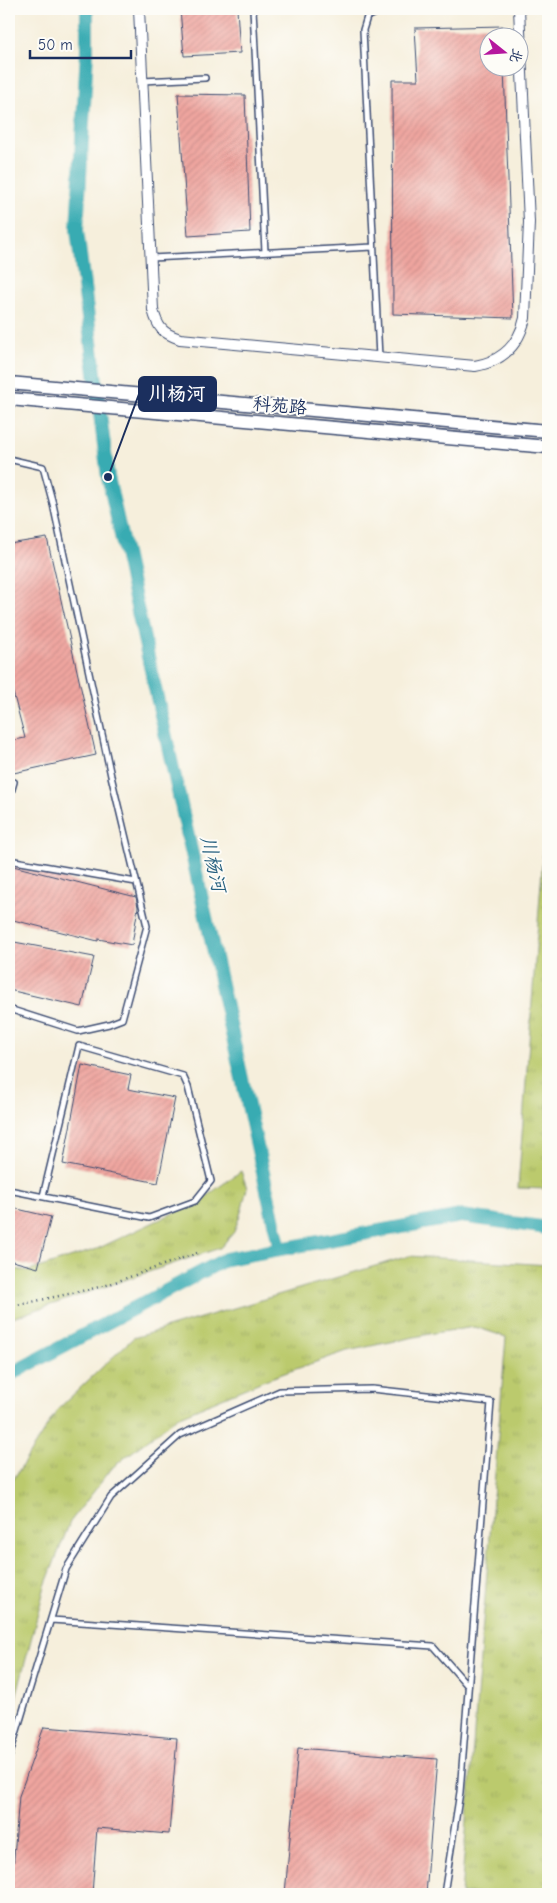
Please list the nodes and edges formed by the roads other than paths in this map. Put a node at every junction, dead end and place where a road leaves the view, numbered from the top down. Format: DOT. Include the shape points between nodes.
graph roads {
  1 [pos="139,9"];
  2 [pos="253,9"];
  3 [pos="441,9"];
  4 [pos="518,9"];
  5 [pos="378,10"];
  6 [pos="205,78"];
  7 [pos="142,81"];
  8 [pos="373,247"];
  9 [pos="265,252"];
  10 [pos="151,258"];
  11 [pos="378,357"];
  12 [pos="9,383"];
  13 [pos="9,399"];
  14 [pos="548,431"];
  15 [pos="548,448"];
  16 [pos="9,459"];
  17 [pos="14,782"];
  18 [pos="9,799"];
  19 [pos="9,860"];
  20 [pos="136,882"];
  21 [pos="9,1009"];
  22 [pos="9,1190"];
  23 [pos="43,1196"];
  24 [pos="51,1620"];
  25 [pos="468,1686"];
  26 [pos="9,1757"];
  27 [pos="444,1894"];
  1 -- 7 [label="street"];
  2 -- 9 [label="lane"];
  3 -- 5 [label="lane"];
  4 -- 11 [label="street" via="529,222 522,330 509,351 487,364 475,366"];
  5 -- 8 [label="lane" via="367,17 363,30"];
  6 -- 7 [label="lane"];
  7 -- 10 [label="street"];
  8 -- 9 [label="lane"];
  8 -- 11 [label="lane"];
  9 -- 10 [label="lane"];
  10 -- 11 [label="street" via="156,322 170,336"];
  12 -- 14 [label="street, 科苑路"];
  13 -- 15 [label="street, 科苑路"];
  16 -- 20 [label="lane" via="43,467"];
  17 -- 18 [label="lane"];
  19 -- 20 [label="lane"];
  20 -- 21 [label="lane" via="147,926 122,1019 78,1031"];
  22 -- 23 [label="lane"];
  23 -- 23 [label="lane" via="149,1218 195,1201 211,1181 183,1076 79,1046"];
  24 -- 25 [label="lane" via="433,1646"];
  24 -- 25 [label="lane" via="66,1569 111,1497 180,1435 280,1391 372,1390 491,1402"];
  24 -- 26 [label="lane"];
  25 -- 27 [label="lane" via="460,1792"];
}
